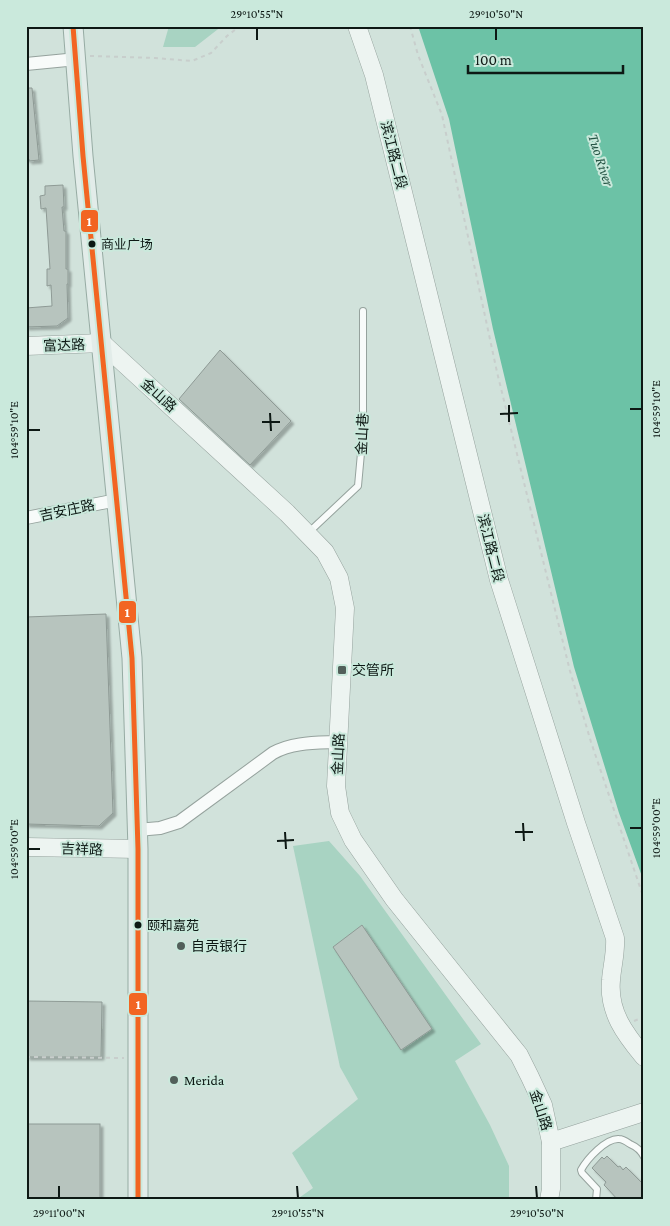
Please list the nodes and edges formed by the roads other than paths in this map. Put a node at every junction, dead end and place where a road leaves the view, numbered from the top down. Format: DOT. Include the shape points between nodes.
graph roads {
  1 [pos="65,26"];
  2 [pos="73,26"];
  3 [pos="357,26"];
  4 [pos="71,58"];
  5 [pos="26,64"];
  6 [pos="363,311"];
  7 [pos="96,344"];
  8 [pos="26,346"];
  9 [pos="108,502"];
  10 [pos="26,518"];
  11 [pos="307,534"];
  12 [pos="338,742"];
  13 [pos="137,830"];
  14 [pos="26,847"];
  15 [pos="133,849"];
  16 [pos="644,1057"];
  17 [pos="644,1112"];
  18 [pos="551,1142"];
  19 [pos="644,1157"];
  20 [pos="127,1200"];
  21 [pos="138,1200"];
  22 [pos="549,1200"];
  23 [pos="596,1200"];
  1 -- 4 [label="main road"];
  2 -- 4 [label="main road"];
  3 -- 16 [label="street, 滨江路二段" via="374,76 499,580 615,938 611,990 614,1014"];
  4 -- 5 [label="street"];
  4 -- 7 [label="main road"];
  6 -- 11 [label="lane, 金山巷" via="363,431 358,486"];
  7 -- 8 [label="street, 富达路"];
  7 -- 9 [label="main road"];
  7 -- 11 [label="street, 金山路"];
  7 -- 13 [label="main road" via="132,658"];
  9 -- 10 [label="street, 吉安庄路"];
  9 -- 15 [label="main road" via="123,659"];
  11 -- 12 [label="street, 金山路" via="325,552 339,578 344,608"];
  12 -- 13 [label="street" via="284,747 179,822"];
  12 -- 18 [label="street, 金山路" via="336,786 340,813 353,840 394,899 519,1055 542,1105"];
  13 -- 15 [label="main road"];
  14 -- 15 [label="street, 吉祥路"];
  15 -- 20 [label="main road"];
  15 -- 21 [label="main road"];
  17 -- 18 [label="street"];
  18 -- 22 [label="street, 金山路"];
  19 -- 23 [label="lane" via="639,1149 619,1139 602,1146 580,1170 597,1189"];
}
